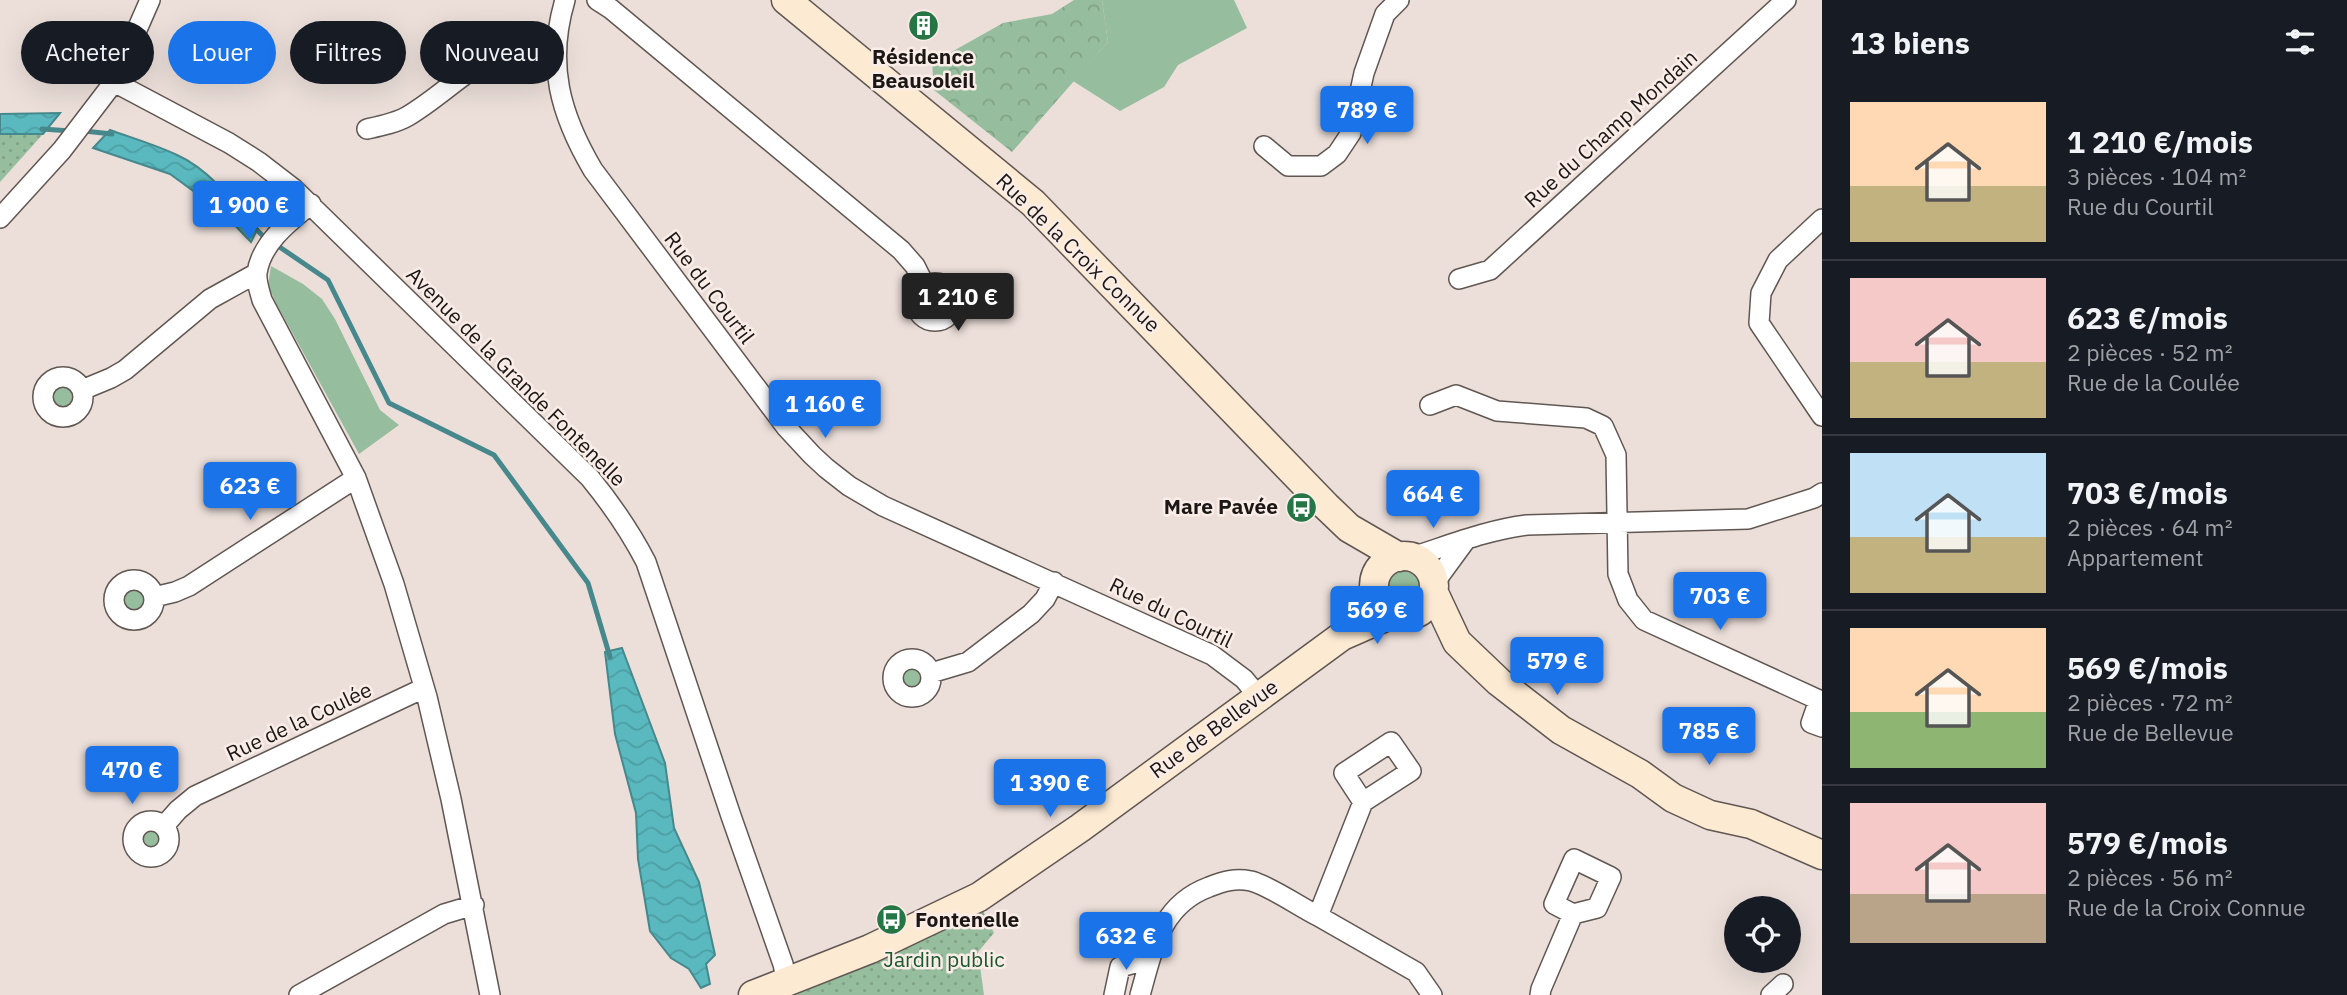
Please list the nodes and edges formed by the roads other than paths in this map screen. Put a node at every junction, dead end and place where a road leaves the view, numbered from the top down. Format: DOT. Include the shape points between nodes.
graph roads {
  1 [pos="150,0"];
  2 [pos="565,0"];
  3 [pos="597,0"];
  4 [pos="786,0"];
  5 [pos="1399,0"];
  6 [pos="1786,0"];
  7 [pos="141,21"];
  8 [pos="560,21"];
  9 [pos="113,84"];
  10 [pos="118,84"];
  11 [pos="452,84"];
  12 [pos="558,84"];
  13 [pos="367,129"];
  14 [pos="1264,146"];
  15 [pos="311,204"];
  16 [pos="0,218"];
  17 [pos="1822,219"];
  18 [pos="257,273"];
  19 [pos="1459,279"];
  20 [pos="925,286"];
  21 [pos="82,390"];
  22 [pos="1430,405"];
  23 [pos="1822,416"];
  24 [pos="356,478"];
  25 [pos="1822,493"];
  26 [pos="1617,524"];
  27 [pos="1349,528"];
  28 [pos="1466,540"];
  29 [pos="1405,557"];
  30 [pos="1054,582"];
  31 [pos="1434,588"];
  32 [pos="154,597"];
  33 [pos="1387,601"];
  34 [pos="1457,642"];
  35 [pos="931,673"];
  36 [pos="424,688"];
  37 [pos="1259,696"];
  38 [pos="1821,696"];
  39 [pos="1822,727"];
  40 [pos="1363,802"];
  41 [pos="164,826"];
  42 [pos="1822,855"];
  43 [pos="474,905"];
  44 [pos="1573,914"];
  45 [pos="1318,916"];
  46 [pos="1150,960"];
  47 [pos="787,982"];
  48 [pos="299,995"];
  49 [pos="490,995"];
  50 [pos="753,995"];
  51 [pos="1114,995"];
  52 [pos="1140,995"];
  53 [pos="1432,995"];
  54 [pos="1540,995"];
  1 -- 7 [label="street"];
  2 -- 8 [label="street, Rue du Courtil"];
  3 -- 20 [label="street" via="901,250"];
  4 -- 27 [label="main road, Rue de la Croix Connue" via="1032,203"];
  5 -- 14 [label="street" via="1385,15 1364,73 1351,133 1338,154 1321,166 1288,166"];
  6 -- 19 [label="street, Rue du Champ Mondain" via="1490,270"];
  9 -- 16 [label="street" via="62,150"];
  10 -- 15 [label="street, Avenue de la Grande Fontenelle" via="239,149"];
  11 -- 13 [label="street" via="408,116"];
  12 -- 30 [label="street, Rue du Courtil" via="569,125 593,170 759,393 812,455 849,486 883,506"];
  15 -- 18 [label="street" via="279,230"];
  15 -- 47 [label="street, Avenue de la Grande Fontenelle" via="590,478 631,532 646,562"];
  17 -- 23 [label="street" via="1778,260 1761,293 1759,323"];
  18 -- 21 [label="street" via="210,299 125,370"];
  18 -- 24 [label="street" via="262,300"];
  22 -- 26 [label="street" via="1456,395 1497,411 1586,418 1603,426 1616,455"];
  24 -- 32 [label="street" via="189,586"];
  24 -- 36 [label="street"];
  25 -- 26 [label="street" via="1748,519"];
  26 -- 28 [label="street" via="1527,525 1483,532"];
  26 -- 38 [label="street" via="1618,574 1628,600 1644,620"];
  27 -- 29 [label="main road, Rue de la Croix Connue"];
  27 -- 33 [label="main road, Rue de la Croix Connue"];
  28 -- 29 [label="street"];
  28 -- 31 [label="street"];
  29 -- 31 [label="main road" via="1427,566"];
  29 -- 33 [label="main road" via="1383,565"];
  30 -- 35 [label="street" via="1031,614 968,662"];
  30 -- 37 [label="street, Rue du Courtil" via="1212,655"];
  31 -- 33 [label="main road" via="1425,609"];
  31 -- 34 [label="main road"];
  33 -- 34 [label="main road"];
  33 -- 37 [label="main road, Rue de Bellevue"];
  34 -- 42 [label="main road" via="1526,705 1561,730 1640,774 1668,778 1719,799 1751,824"];
  36 -- 41 [label="street, Rue de la Coulée" via="195,796"];
  36 -- 43 [label="street"];
  37 -- 47 [label="main road, Rue de Bellevue" via="1009,879 908,933"];
  38 -- 39 [label="street" via="1811,723"];
  40 -- 45 [label="street"];
  43 -- 48 [label="street" via="444,914"];
  43 -- 49 [label="street"];
  44 -- 54 [label="street"];
  45 -- 46 [label="street" via="1253,881 1230,879 1203,889 1167,916"];
  45 -- 53 [label="street" via="1416,972"];
  46 -- 51 [label="street" via="1120,967"];
  46 -- 52 [label="street"];
  47 -- 50 [label="main road, Rue de Bellevue"];
}
